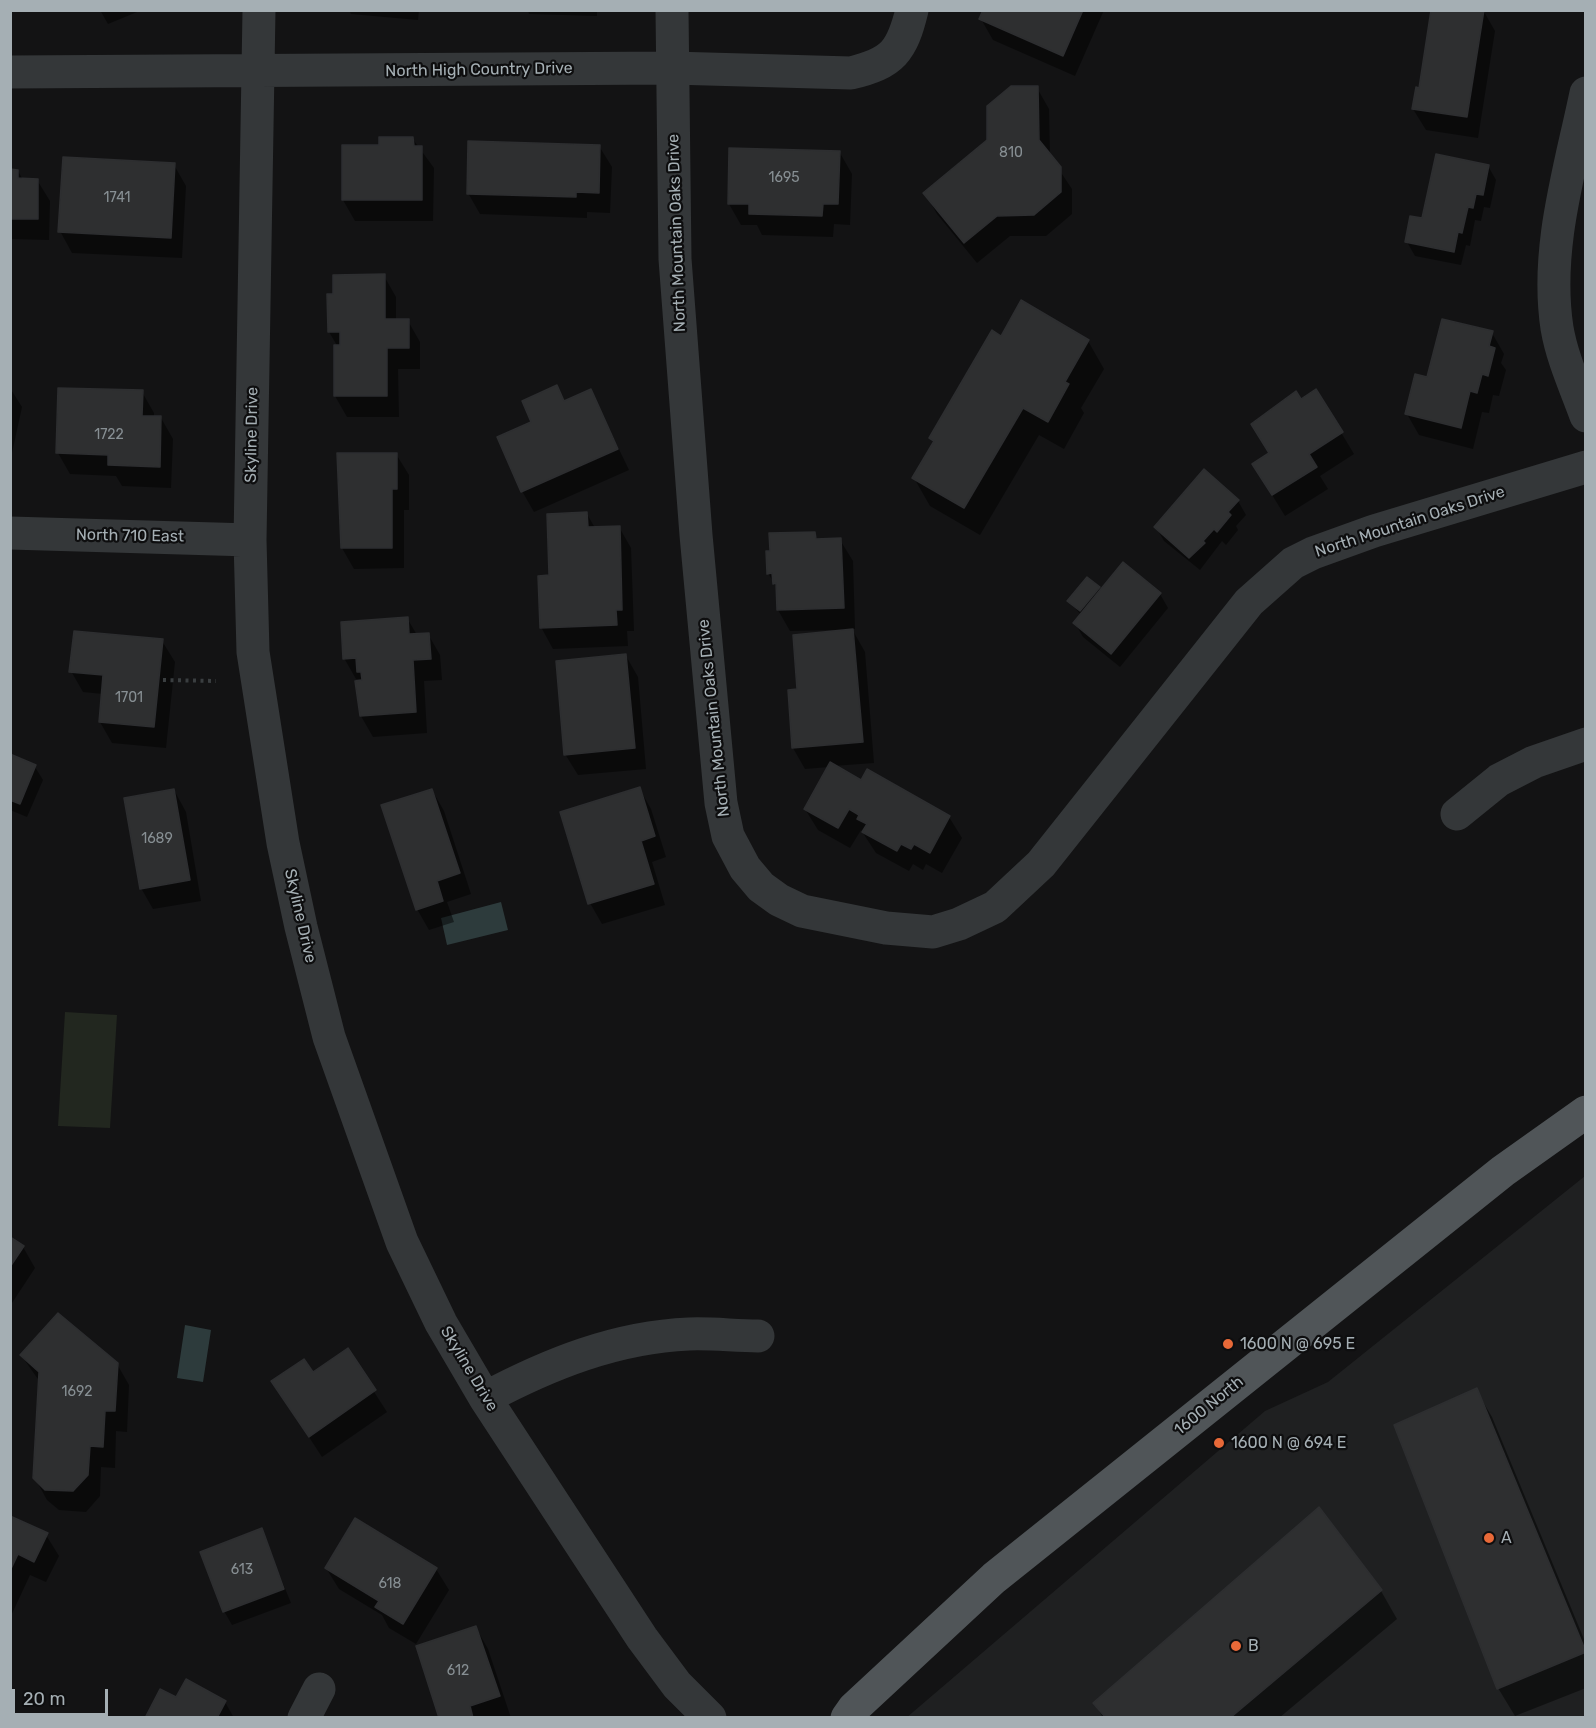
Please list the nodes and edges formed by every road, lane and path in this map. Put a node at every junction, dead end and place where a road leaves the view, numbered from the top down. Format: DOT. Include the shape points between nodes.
graph roads {
  1 [pos="259,10"];
  2 [pos="672,10"];
  3 [pos="912,10"];
  4 [pos="672,68"];
  5 [pos="10,72"];
  6 [pos="259,72"];
  7 [pos="1586,93"];
  8 [pos="1586,416"];
  9 [pos="1586,467"];
  10 [pos="10,533"];
  11 [pos="250,540"];
  12 [pos="163,680"];
  13 [pos="216,681"];
  14 [pos="1586,744"];
  15 [pos="1457,814"];
  16 [pos="1586,1112"];
  17 [pos="758,1336"];
  18 [pos="485,1398"];
  19 [pos="710,1718"];
  20 [pos="847,1718"];
  1 -- 6 [label="street, Skyline Drive"];
  2 -- 4 [label="street, North Mountain Oaks Drive"];
  3 -- 4 [label="street, North High Country Drive" via="900,48 875,68 852,73"];
  4 -- 6 [label="street, North High Country Drive"];
  4 -- 9 [label="street, North Mountain Oaks Drive" via="675,259 721,803 728,836 745,868 779,900 802,911 886,928 933,932 995,907 1041,864 1249,602 1293,564 1374,531"];
  5 -- 6 [label="street, North High Country Drive"];
  6 -- 11 [label="street, Skyline Drive"];
  7 -- 8 [label="street" via="1556,233 1554,289 1558,332"];
  10 -- 11 [label="street, North 710 East"];
  11 -- 18 [label="street, Skyline Drive" via="253,652 264,731 301,927 329,1037 402,1242 441,1323"];
  12 -- 13 [label="path"];
  14 -- 15 [label="street" via="1534,762 1499,780"];
  16 -- 20 [label="main road, 1600 North" via="1503,1171 994,1578"];
  17 -- 18 [label="street" via="690,1334 597,1348 529,1375"];
  18 -- 19 [label="street, Skyline Drive" via="642,1638 677,1685"];
}
